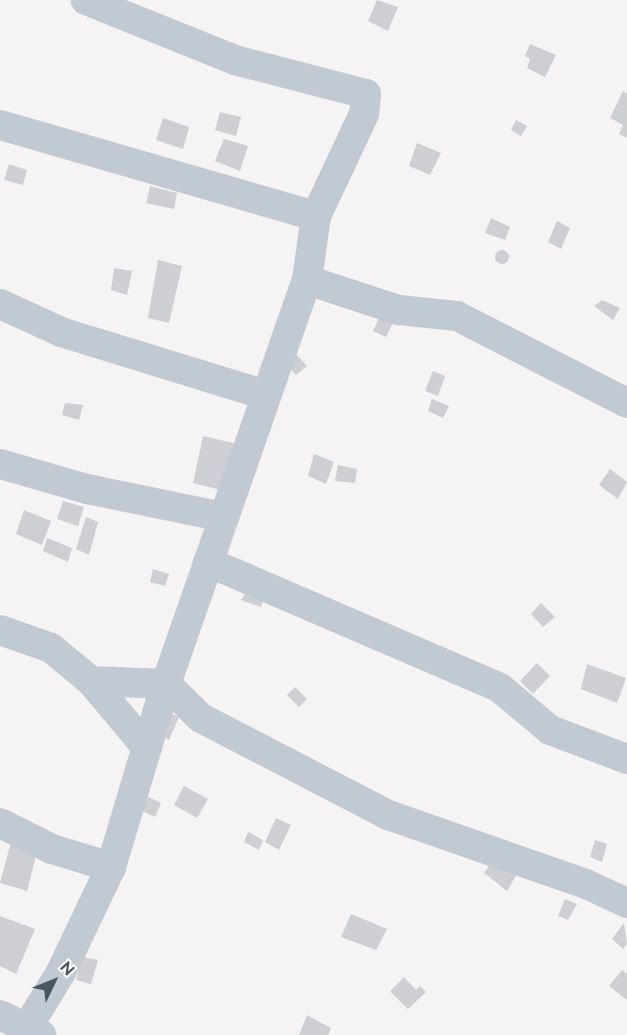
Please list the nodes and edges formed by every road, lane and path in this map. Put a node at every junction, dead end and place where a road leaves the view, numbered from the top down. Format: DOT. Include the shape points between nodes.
graph roads {
  1 [pos="86,0"];
  2 [pos="0,125"];
  3 [pos="316,216"];
  4 [pos="307,280"];
  5 [pos="0,304"];
  6 [pos="266,395"];
  7 [pos="627,403"];
  8 [pos="0,464"];
  9 [pos="224,517"];
  10 [pos="208,562"];
  11 [pos="0,630"];
  12 [pos="91,681"];
  13 [pos="166,684"];
  14 [pos="147,747"];
  15 [pos="627,759"];
  16 [pos="0,823"];
  17 [pos="111,867"];
  18 [pos="627,903"];
  19 [pos="0,1015"];
  20 [pos="34,1032"];
  1 -- 3 [label="street" via="236,60 366,94 364,114"];
  2 -- 3 [label="street"];
  3 -- 4 [label="street"];
  4 -- 6 [label="street"];
  4 -- 7 [label="street" via="399,310 457,315"];
  5 -- 6 [label="street" via="61,332"];
  6 -- 9 [label="street"];
  8 -- 9 [label="street" via="87,489"];
  9 -- 10 [label="street"];
  10 -- 13 [label="street"];
  10 -- 15 [label="street" via="500,688 550,730"];
  11 -- 12 [label="street" via="51,648"];
  12 -- 13 [label="street"];
  12 -- 14 [label="street"];
  13 -- 14 [label="street"];
  13 -- 18 [label="street" via="201,718 388,815 585,884"];
  14 -- 17 [label="street"];
  16 -- 17 [label="street" via="52,849"];
  17 -- 20 [label="street"];
  19 -- 20 [label="street"];
}
